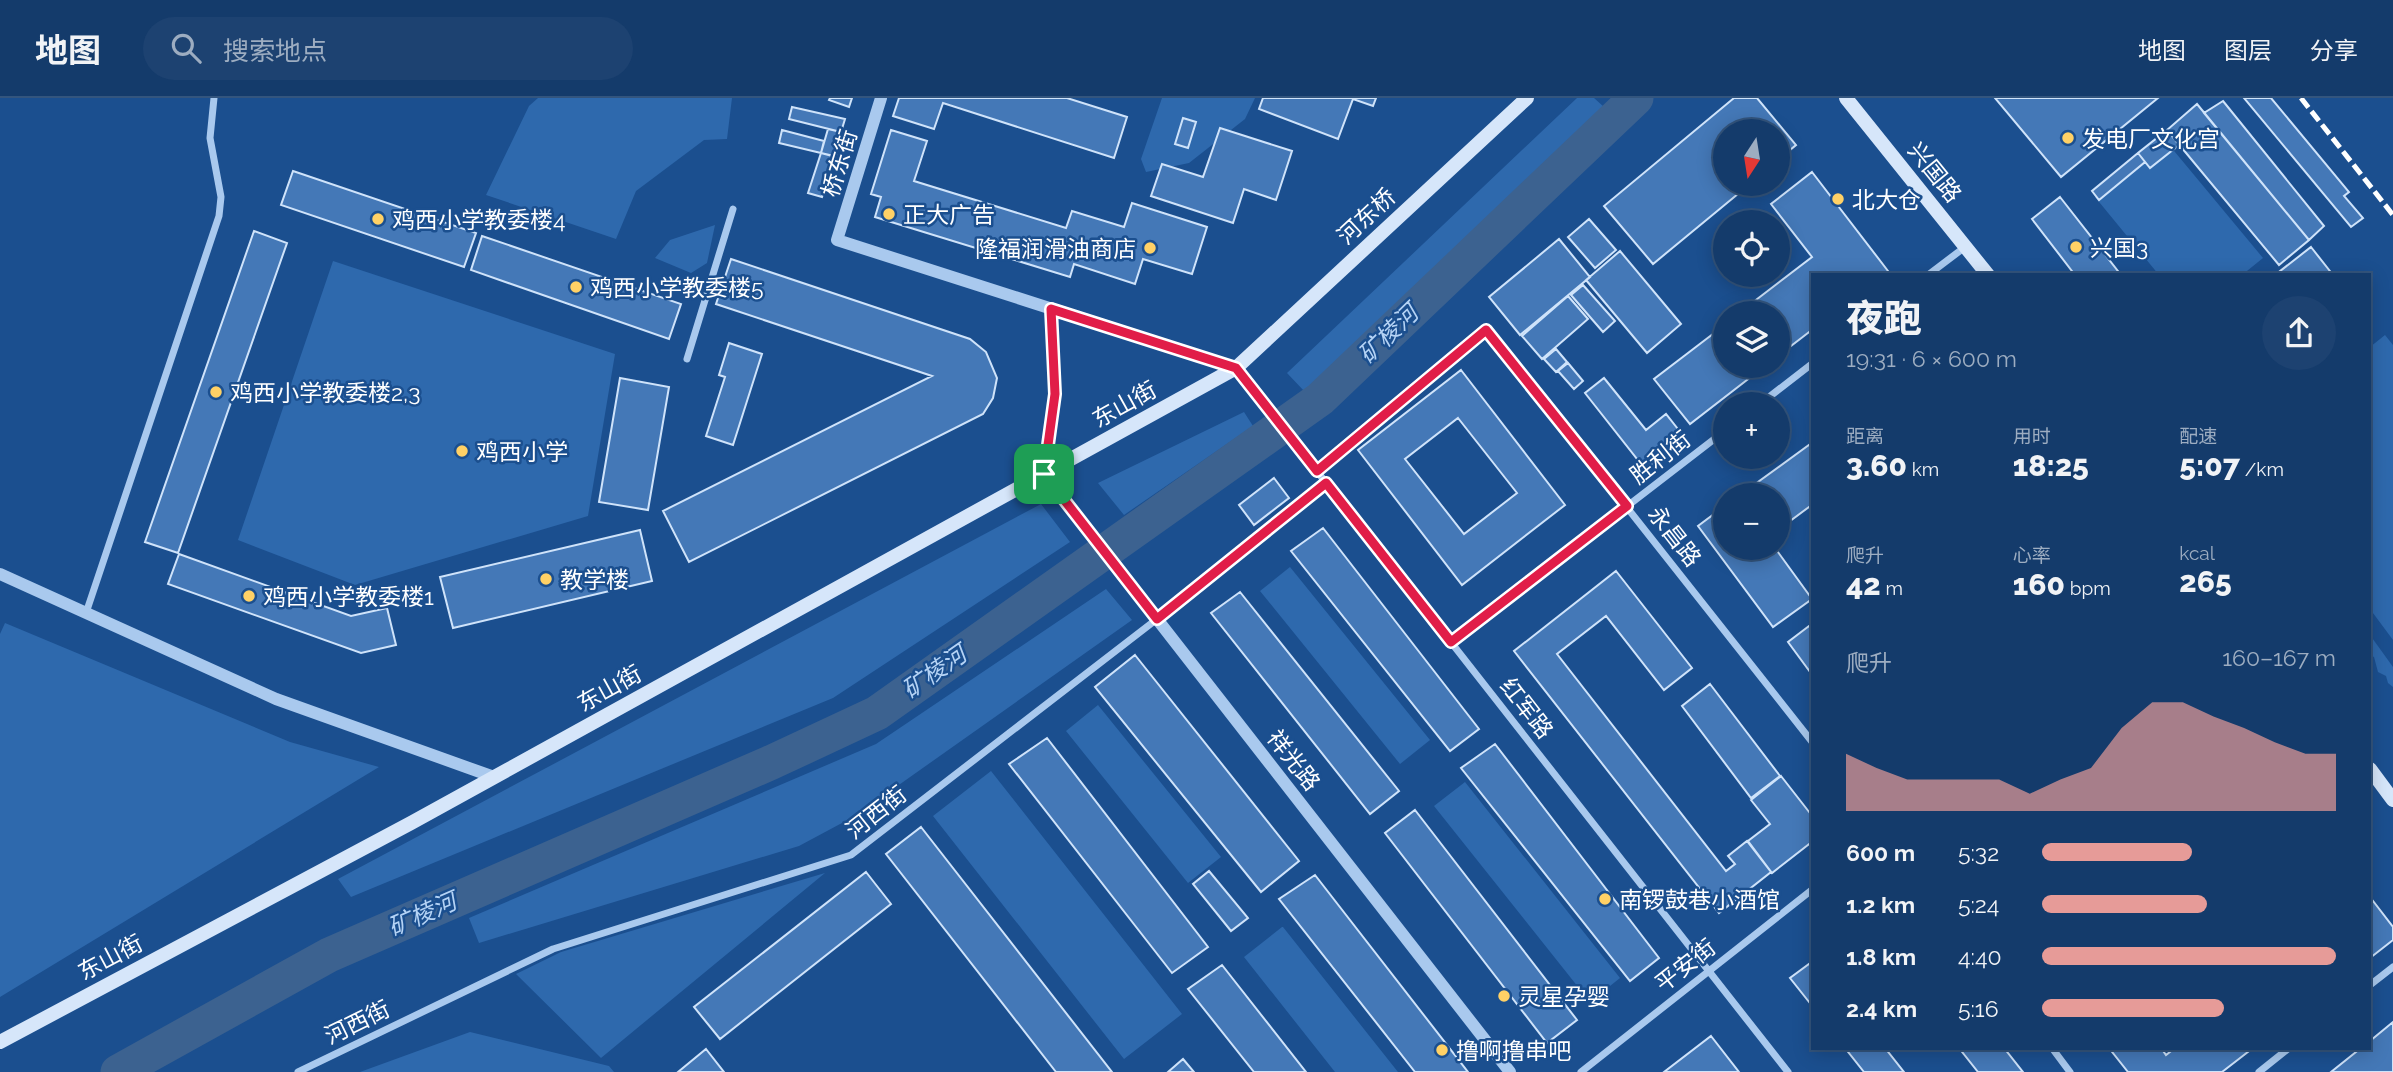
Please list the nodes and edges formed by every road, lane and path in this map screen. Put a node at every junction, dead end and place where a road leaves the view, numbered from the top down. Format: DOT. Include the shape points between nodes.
graph roads {
  1 [pos="214,98"];
  2 [pos="881,98"];
  3 [pos="1527,98"];
  4 [pos="1846,98"];
  5 [pos="733,209"];
  6 [pos="1965,246"];
  7 [pos="1931,273"];
  8 [pos="1986,273"];
  9 [pos="1051,309"];
  10 [pos="687,359"];
  11 [pos="1811,365"];
  12 [pos="1236,368"];
  13 [pos="1776,392"];
  14 [pos="1713,440"];
  15 [pos="1317,471"];
  16 [pos="1044,474"];
  17 [pos="1326,482"];
  18 [pos="1627,506"];
  19 [pos="0,574"];
  20 [pos="86,613"];
  21 [pos="1157,619"];
  22 [pos="1451,642"];
  23 [pos="1811,740"];
  24 [pos="2371,770"];
  25 [pos="494,777"];
  26 [pos="2393,800"];
  27 [pos="1811,891"];
  28 [pos="2393,967"];
  29 [pos="1709,971"];
  30 [pos="2371,984"];
  31 [pos="0,1042"];
  32 [pos="2054,1050"];
  33 [pos="2286,1050"];
  34 [pos="298,1072"];
  35 [pos="1510,1072"];
  36 [pos="1581,1072"];
  37 [pos="1788,1072"];
  38 [pos="2070,1072"];
  39 [pos="2259,1072"];
  1 -- 20 [label="street" via="210,138 221,197 219,216"];
  2 -- 9 [label="street, 桥东街" via="837,240"];
  3 -- 12 [label="main road, 河东桥"];
  4 -- 6 [label="main road, 兴国路"];
  5 -- 10 [label="street"];
  6 -- 7 [label="street"];
  6 -- 8 [label="main road, 兴国路"];
  9 -- 12 [label="street"];
  9 -- 16 [label="street" via="1055,394"];
  11 -- 13 [label="street"];
  12 -- 15 [label="street, 红军路"];
  12 -- 16 [label="main road, 东山街"];
  14 -- 18 [label="street, 胜利街"];
  15 -- 17 [label="street, 红军路"];
  15 -- 18 [label="street, 永昌路" via="1486,330"];
  16 -- 21 [label="street, 祥光路"];
  16 -- 25 [label="main road, 东山街"];
  17 -- 21 [label="street, 河西街"];
  17 -- 22 [label="street, 红军路"];
  18 -- 22 [label="street, 胜利街"];
  18 -- 23 [label="street, 永昌路"];
  19 -- 20 [label="street"];
  20 -- 25 [label="street" via="276,699"];
  21 -- 34 [label="street, 河西街" via="851,855 553,949"];
  21 -- 35 [label="street, 祥光路"];
  22 -- 29 [label="street, 红军路"];
  24 -- 26 [label="main road"];
  25 -- 31 [label="main road, 东山街"];
  27 -- 29 [label="street, 平安街"];
  28 -- 30 [label="street"];
  29 -- 36 [label="street, 平安街"];
  29 -- 37 [label="street, 红军路"];
  32 -- 38 [label="street"];
  33 -- 39 [label="street"];
}
